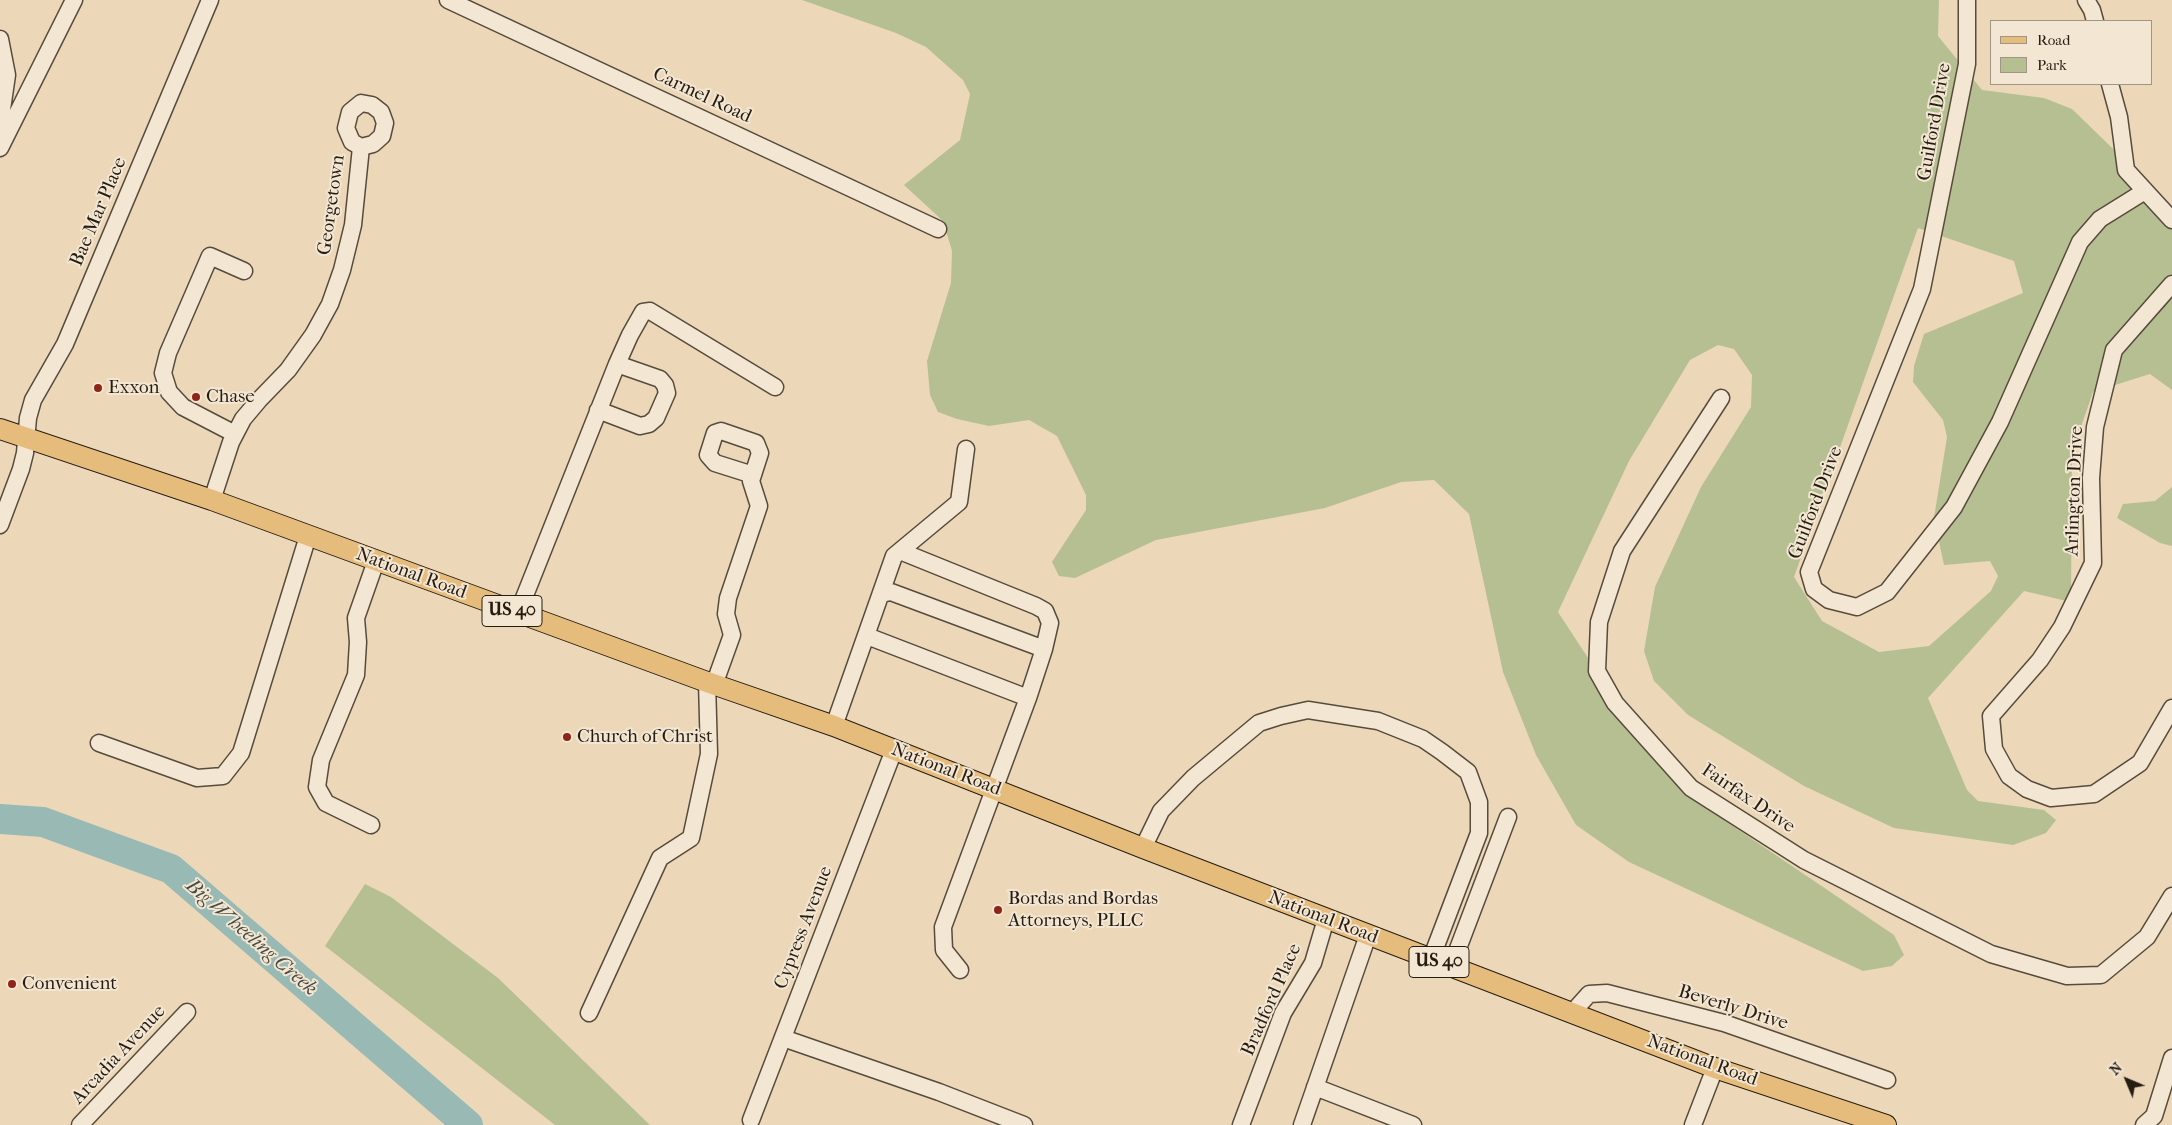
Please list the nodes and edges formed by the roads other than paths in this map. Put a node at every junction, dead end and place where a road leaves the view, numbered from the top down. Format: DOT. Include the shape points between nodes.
graph roads {
  1 [pos="74,0"];
  2 [pos="210,0"];
  3 [pos="448,0"];
  4 [pos="1967,0"];
  5 [pos="2086,0"];
  6 [pos="2095,20"];
  7 [pos="0,39"];
  8 [pos="2110,85"];
  9 [pos="0,123"];
  10 [pos="361,147"];
  11 [pos="0,148"];
  12 [pos="2145,191"];
  13 [pos="2172,220"];
  14 [pos="938,229"];
  15 [pos="244,271"];
  16 [pos="2172,284"];
  17 [pos="617,364"];
  18 [pos="775,387"];
  19 [pos="1721,398"];
  20 [pos="598,410"];
  21 [pos="0,429"];
  22 [pos="235,434"];
  23 [pos="26,439"];
  24 [pos="966,449"];
  25 [pos="753,475"];
  26 [pos="212,500"];
  27 [pos="0,525"];
  28 [pos="308,536"];
  29 [pos="900,551"];
  30 [pos="376,561"];
  31 [pos="881,594"];
  32 [pos="518,613"];
  33 [pos="867,636"];
  34 [pos="1044,649"];
  35 [pos="710,684"];
  36 [pos="1028,698"];
  37 [pos="2172,708"];
  38 [pos="834,726"];
  39 [pos="99,743"];
  40 [pos="894,750"];
  41 [pos="994,790"];
  42 [pos="1508,817"];
  43 [pos="371,825"];
  44 [pos="1143,848"];
  45 [pos="2172,896"];
  46 [pos="1326,919"];
  47 [pos="1368,935"];
  48 [pos="1431,959"];
  49 [pos="1451,967"];
  50 [pos="960,970"];
  51 [pos="187,1012"];
  52 [pos="589,1013"];
  53 [pos="1572,1013"];
  54 [pos="782,1038"];
  55 [pos="2172,1058"];
  56 [pos="1715,1068"];
  57 [pos="1887,1080"];
  58 [pos="1315,1087"];
  59 [pos="756,1123"];
  60 [pos="80,1125"];
  61 [pos="1024,1125"];
  62 [pos="1241,1125"];
  63 [pos="1302,1125"];
  64 [pos="1413,1125"];
  65 [pos="1693,1125"];
  66 [pos="1887,1125"];
  67 [pos="2144,1125"];
  1 -- 11 [label="street"];
  2 -- 23 [label="street, Bae Mar Place" via="65,344 33,400"];
  3 -- 14 [label="street, Carmel Road"];
  4 -- 12 [label="street, Guilford Drive" via="1967,64 1922,289 1809,572 1814,589 1829,600 1857,607 1887,592 1954,507 2000,422 2080,242 2100,218"];
  5 -- 6 [label="street"];
  7 -- 9 [label="street" via="7,75"];
  8 -- 12 [label="street" via="2126,170"];
  10 -- 22 [label="street, Georgetown" via="353,226 330,304 288,370 243,419"];
  12 -- 13 [label="street"];
  15 -- 22 [label="street" via="210,256 168,353 163,373 169,392 184,407"];
  16 -- 37 [label="street, Arlington Drive" via="2114,350 2095,427 2092,478 2094,563 2049,647 1991,716 1994,749 2009,776 2027,789 2050,798 2094,794 2140,763"];
  17 -- 18 [label="street" via="643,312 650,311"];
  17 -- 20 [label="street"];
  17 -- 20 [label="street" via="660,379 667,393 656,418 649,424 640,426"];
  19 -- 45 [label="street, Fairfax Drive" via="1622,551 1599,622 1597,671 1614,703 1691,788 1804,860 1992,954 2067,976 2101,975 2147,937"];
  20 -- 32 [label="street"];
  21 -- 23 [label="main road, National Road / US 40"];
  22 -- 26 [label="street, Georgetown"];
  23 -- 26 [label="main road, National Road / US 40"];
  23 -- 27 [label="street, Bae Mar Place" via="21,469"];
  24 -- 29 [label="street" via="959,502"];
  25 -- 35 [label="street" via="751,481 759,506 728,598 726,614 732,635"];
  26 -- 28 [label="main road, National Road / US 40"];
  28 -- 30 [label="main road, National Road / US 40"];
  28 -- 39 [label="street" via="241,753 223,776 197,778"];
  29 -- 31 [label="street" via="894,556"];
  29 -- 34 [label="street" via="1044,611 1050,623"];
  30 -- 32 [label="main road, National Road / US 40"];
  30 -- 43 [label="street" via="356,618 356,675 321,760 318,787 326,803"];
  31 -- 33 [label="street"];
  31 -- 34 [label="street" via="891,592"];
  32 -- 35 [label="main road, National Road / US 40"];
  33 -- 36 [label="street"];
  33 -- 38 [label="street"];
  34 -- 36 [label="street"];
  35 -- 38 [label="main road, National Road / US 40"];
  35 -- 52 [label="street" via="709,754 691,838 660,858"];
  36 -- 41 [label="street"];
  38 -- 40 [label="main road, National Road / US 40"];
  40 -- 41 [label="main road, National Road / US 40"];
  40 -- 54 [label="street, Cypress Avenue"];
  41 -- 44 [label="main road, National Road / US 40"];
  41 -- 50 [label="street" via="943,927 944,950"];
  42 -- 49 [label="street"];
  44 -- 46 [label="main road, National Road / US 40"];
  44 -- 48 [label="street" via="1160,810 1193,778 1259,724 1308,710 1378,722 1423,739 1468,772 1479,802 1479,833"];
  46 -- 47 [label="main road, National Road / US 40"];
  46 -- 62 [label="street, Bradford Place" via="1313,963 1283,1013"];
  47 -- 48 [label="main road, National Road / US 40"];
  47 -- 58 [label="street"];
  48 -- 49 [label="main road, National Road / US 40"];
  49 -- 53 [label="main road, National Road / US 40"];
  51 -- 60 [label="street, Arcadia Avenue"];
  53 -- 56 [label="main road, National Road / US 40"];
  53 -- 57 [label="street, Beverly Drive" via="1588,994 1607,993 1724,1023"];
  54 -- 59 [label="street, Cypress Avenue"];
  54 -- 61 [label="street" via="940,1092"];
  55 -- 67 [label="street" via="2154,1116"];
  56 -- 65 [label="street"];
  56 -- 66 [label="main road, National Road / US 40"];
  58 -- 63 [label="street"];
  58 -- 64 [label="street"];
}
